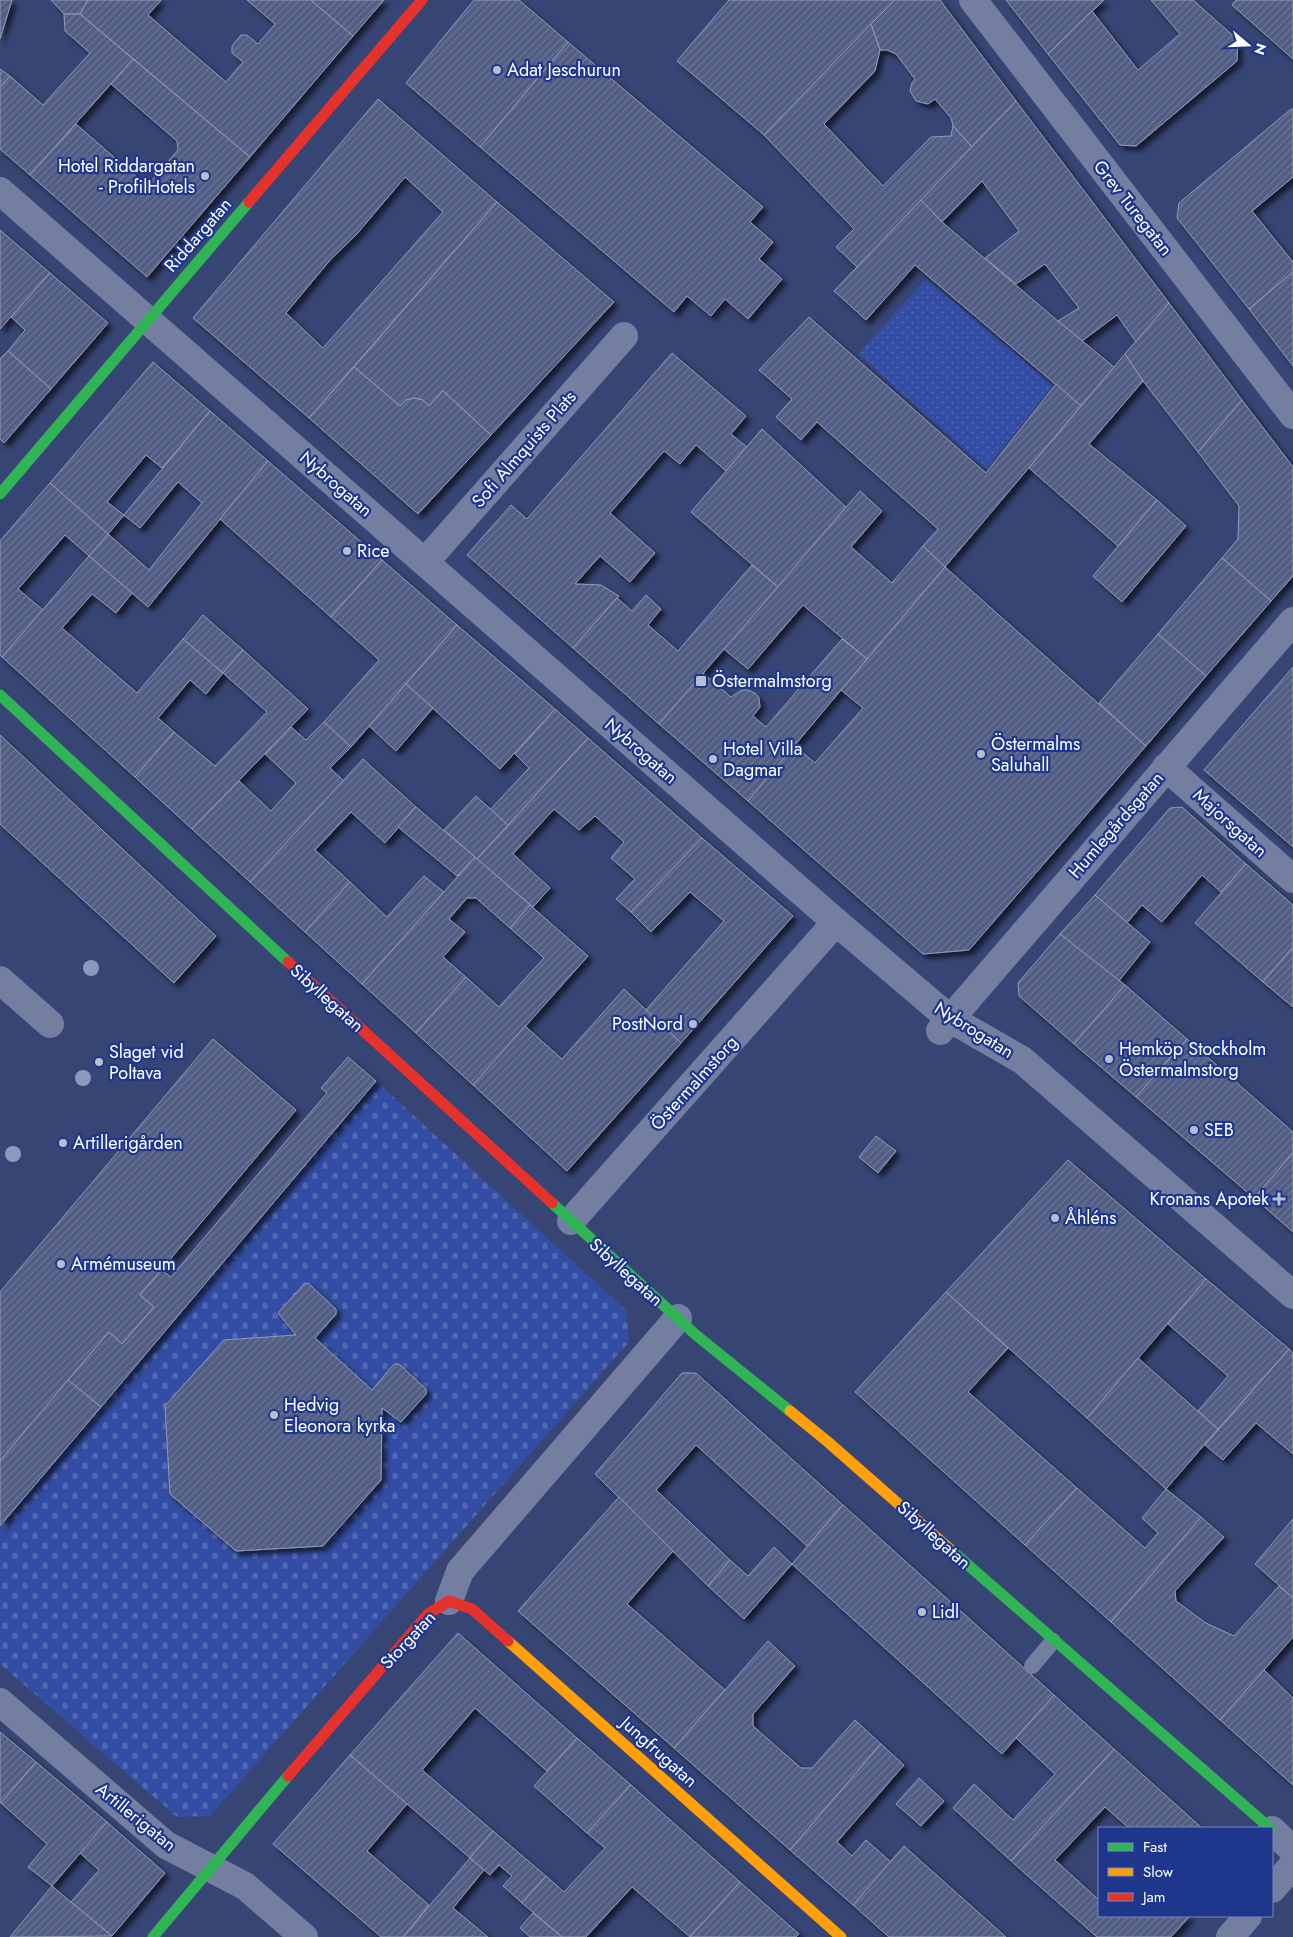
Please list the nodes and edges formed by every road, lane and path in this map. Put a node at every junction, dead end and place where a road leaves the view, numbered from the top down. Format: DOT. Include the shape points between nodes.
graph roads {
  1 [pos="422,0"];
  2 [pos="973,0"];
  3 [pos="0,191"];
  4 [pos="148,320"];
  5 [pos="624,336"];
  6 [pos="1293,415"];
  7 [pos="0,494"];
  8 [pos="425,562"];
  9 [pos="1293,621"];
  10 [pos="0,695"];
  11 [pos="1166,767"];
  12 [pos="1293,879"];
  13 [pos="836,922"];
  14 [pos="0,980"];
  15 [pos="50,1024"];
  16 [pos="945,1024"];
  17 [pos="571,1221"];
  18 [pos="1293,1295"];
  19 [pos="678,1318"];
  20 [pos="449,1600"];
  21 [pos="1052,1641"];
  22 [pos="1032,1666"];
  23 [pos="0,1702"];
  24 [pos="1269,1827"];
  25 [pos="1273,1831"];
  26 [pos="1293,1850"];
  27 [pos="1293,1865"];
  28 [pos="211,1869"];
  29 [pos="1273,1888"];
  30 [pos="1247,1917"];
  31 [pos="152,1937"];
  32 [pos="304,1937"];
  33 [pos="841,1937"];
  34 [pos="1230,1937"];
  1 -- 4 [label="street, Riddargatan"];
  2 -- 6 [label="street, Grev Turegatan"];
  3 -- 4 [label="street, Nybrogatan"];
  4 -- 7 [label="street, Riddargatan"];
  4 -- 8 [label="street, Nybrogatan"];
  5 -- 8 [label="street, Sofi Almquists Plats"];
  8 -- 13 [label="street, Nybrogatan"];
  9 -- 11 [label="street, Humlegårdsgatan"];
  10 -- 17 [label="street, Sibyllegatan"];
  11 -- 12 [label="street, Majorsgatan"];
  11 -- 16 [label="street, Humlegårdsgatan"];
  13 -- 16 [label="street, Nybrogatan"];
  13 -- 17 [label="street, Östermalmstorg"];
  14 -- 15 [label="street"];
  16 -- 18 [label="street, Nybrogatan" via="1022,1060"];
  17 -- 19 [label="street, Sibyllegatan"];
  19 -- 20 [label="street, Storgatan" via="460,1571"];
  19 -- 21 [label="street, Sibyllegatan" via="828,1442"];
  20 -- 28 [label="street, Storgatan" via="428,1614"];
  20 -- 33 [label="street, Jungfrugatan" via="472,1609"];
  21 -- 22 [label="lane"];
  21 -- 24 [label="street, Sibyllegatan"];
  23 -- 28 [label="street, Artillerigatan" via="166,1845"];
  25 -- 26 [label="street, Sibyllegatan"];
  27 -- 29 [label="street"];
  28 -- 31 [label="street, Storgatan"];
  28 -- 32 [label="street, Artillerigatan" via="245,1886"];
  30 -- 34 [label="street"];
}
